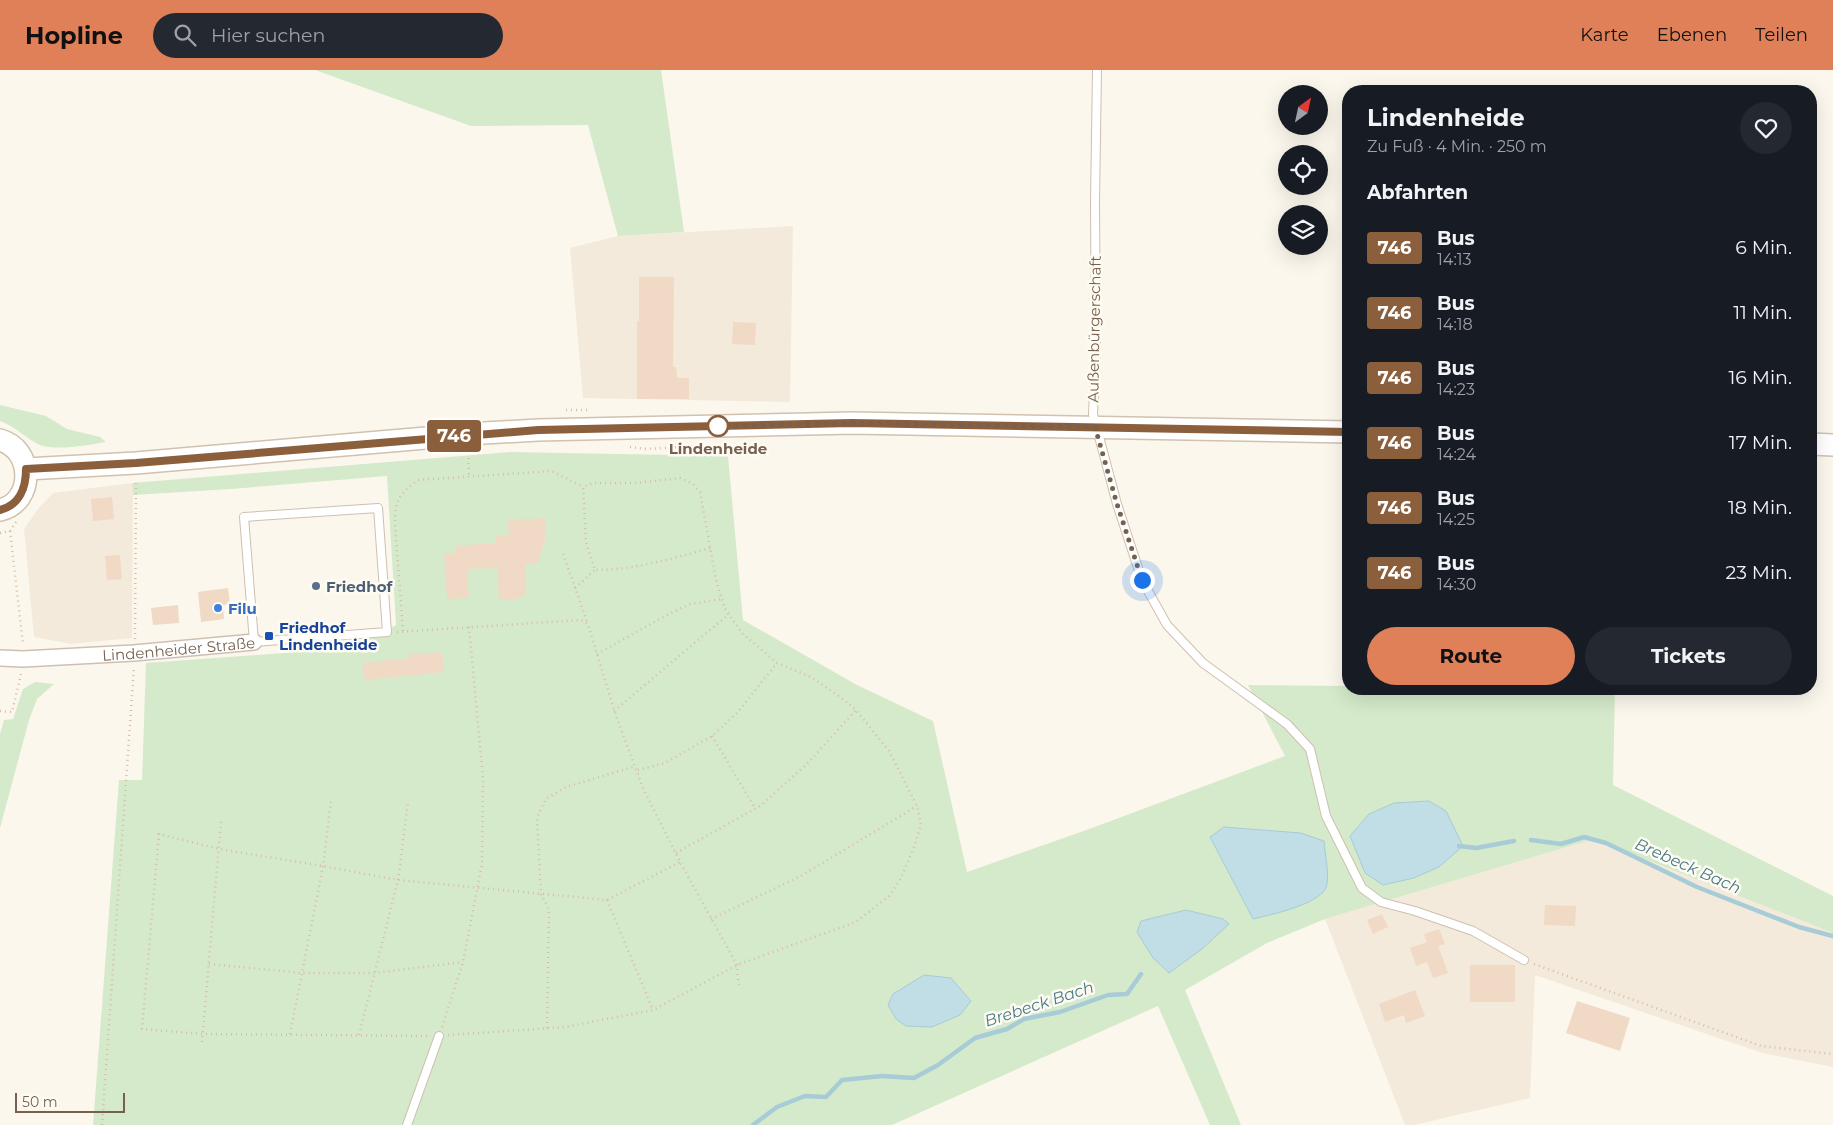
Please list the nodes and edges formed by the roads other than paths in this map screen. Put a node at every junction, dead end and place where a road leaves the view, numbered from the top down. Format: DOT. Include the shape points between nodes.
graph roads {
  1 [pos="1098,70"];
  2 [pos="1095,427"];
  3 [pos="1342,432"];
  4 [pos="0,440"];
  5 [pos="1817,444"];
  6 [pos="1833,445"];
  7 [pos="26,469"];
  8 [pos="9,514"];
  9 [pos="254,642"];
  10 [pos="0,658"];
  11 [pos="1524,960"];
  12 [pos="439,1036"];
  13 [pos="407,1125"];
  1 -- 2 [label="lane, Außenbürgerschaft"];
  2 -- 3 [label="main road"];
  2 -- 7 [label="main road" via="852,423 538,430"];
  2 -- 11 [label="lane, Außenbürgerschaft" via="1142,580 1167,625 1203,663 1288,724 1310,749 1326,816 1362,888 1381,902 1473,931"];
  4 -- 7 [label="main road" via="14,447"];
  5 -- 6 [label="main road"];
  7 -- 8 [label="main road" via="22,493"];
  9 -- 9 [label="lane, Lindenheider Straße" via="387,632 378,508 244,517"];
  9 -- 10 [label="street, Lindenheider Straße" via="134,653"];
  12 -- 13 [label="lane"];
}
